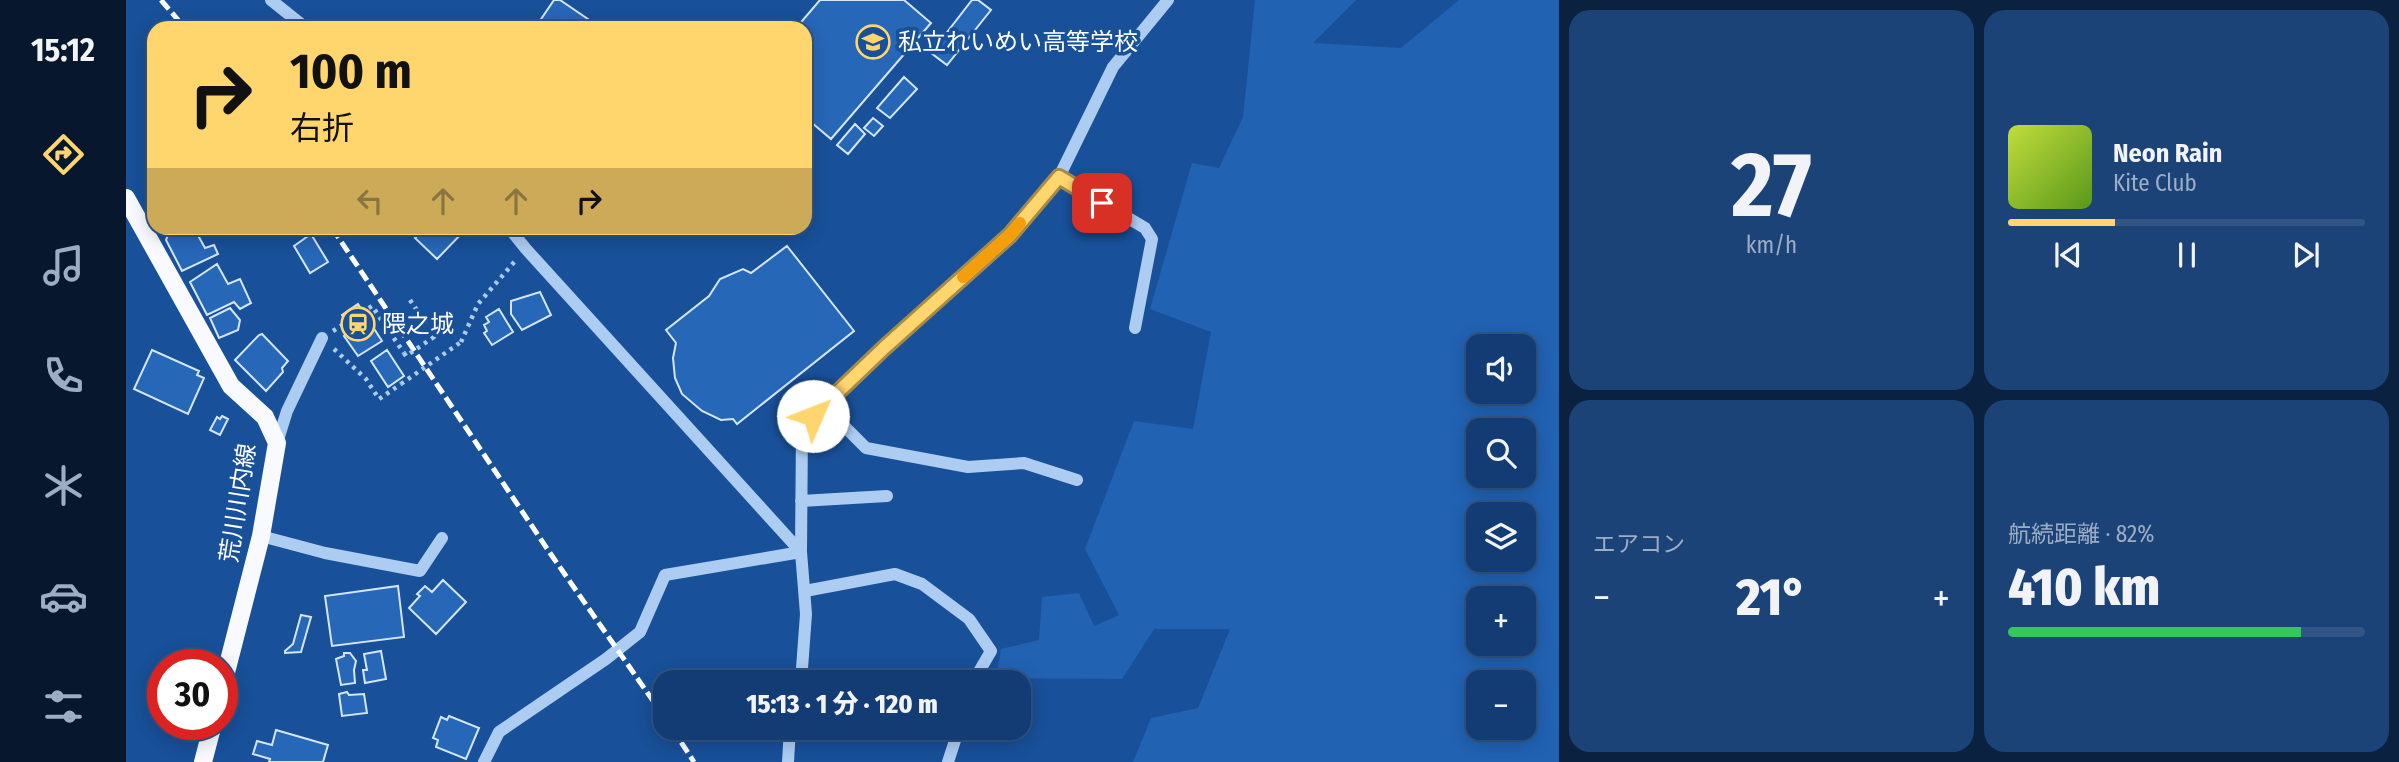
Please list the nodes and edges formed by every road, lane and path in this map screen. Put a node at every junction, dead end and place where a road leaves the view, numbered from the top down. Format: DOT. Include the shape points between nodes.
graph roads {
  1 [pos="271,0"];
  2 [pos="1168,0"];
  3 [pos="297,21"];
  4 [pos="1059,177"];
  5 [pos="126,198"];
  6 [pos="515,235"];
  7 [pos="526,249"];
  8 [pos="410,300"];
  9 [pos="1135,328"];
  10 [pos="322,338"];
  11 [pos="823,405"];
  12 [pos="276,443"];
  13 [pos="1077,480"];
  14 [pos="887,496"];
  15 [pos="801,501"];
  16 [pos="261,537"];
  17 [pos="442,538"];
  18 [pos="802,552"];
  19 [pos="805,591"];
  20 [pos="232,649"];
  21 [pos="802,670"];
  22 [pos="980,670"];
  23 [pos="209,740"];
  24 [pos="789,740"];
  25 [pos="955,740"];
  26 [pos="203,762"];
  27 [pos="484,762"];
  28 [pos="788,762"];
  29 [pos="948,762"];
  1 -- 3 [label="street"];
  2 -- 4 [label="street" via="1113,67"];
  4 -- 9 [label="street" via="1145,228 1152,239"];
  4 -- 11 [label="street" via="1010,235"];
  5 -- 12 [label="main road, 荒川川内線" via="230,386 265,418"];
  6 -- 7 [label="street"];
  7 -- 10 [label="path, bridge" via="478,303 459,344 379,399 366,379"];
  7 -- 18 [label="street"];
  8 -- 10 [label="path, bridge" via="434,337 406,356 372,306"];
  10 -- 12 [label="street"];
  11 -- 13 [label="street" via="866,448 968,467 1024,463"];
  11 -- 15 [label="street" via="802,426"];
  12 -- 16 [label="main road, 荒川川内線"];
  14 -- 15 [label="street"];
  15 -- 18 [label="street"];
  16 -- 17 [label="street" via="420,571"];
  16 -- 20 [label="main road, 荒川川内線"];
  18 -- 19 [label="street"];
  18 -- 27 [label="street" via="665,575 640,632 499,732"];
  19 -- 21 [label="street"];
  19 -- 22 [label="street" via="895,575 922,584 969,618 991,651"];
  23 -- 26 [label="main road"];
  24 -- 28 [label="street"];
  25 -- 29 [label="street"];
}
